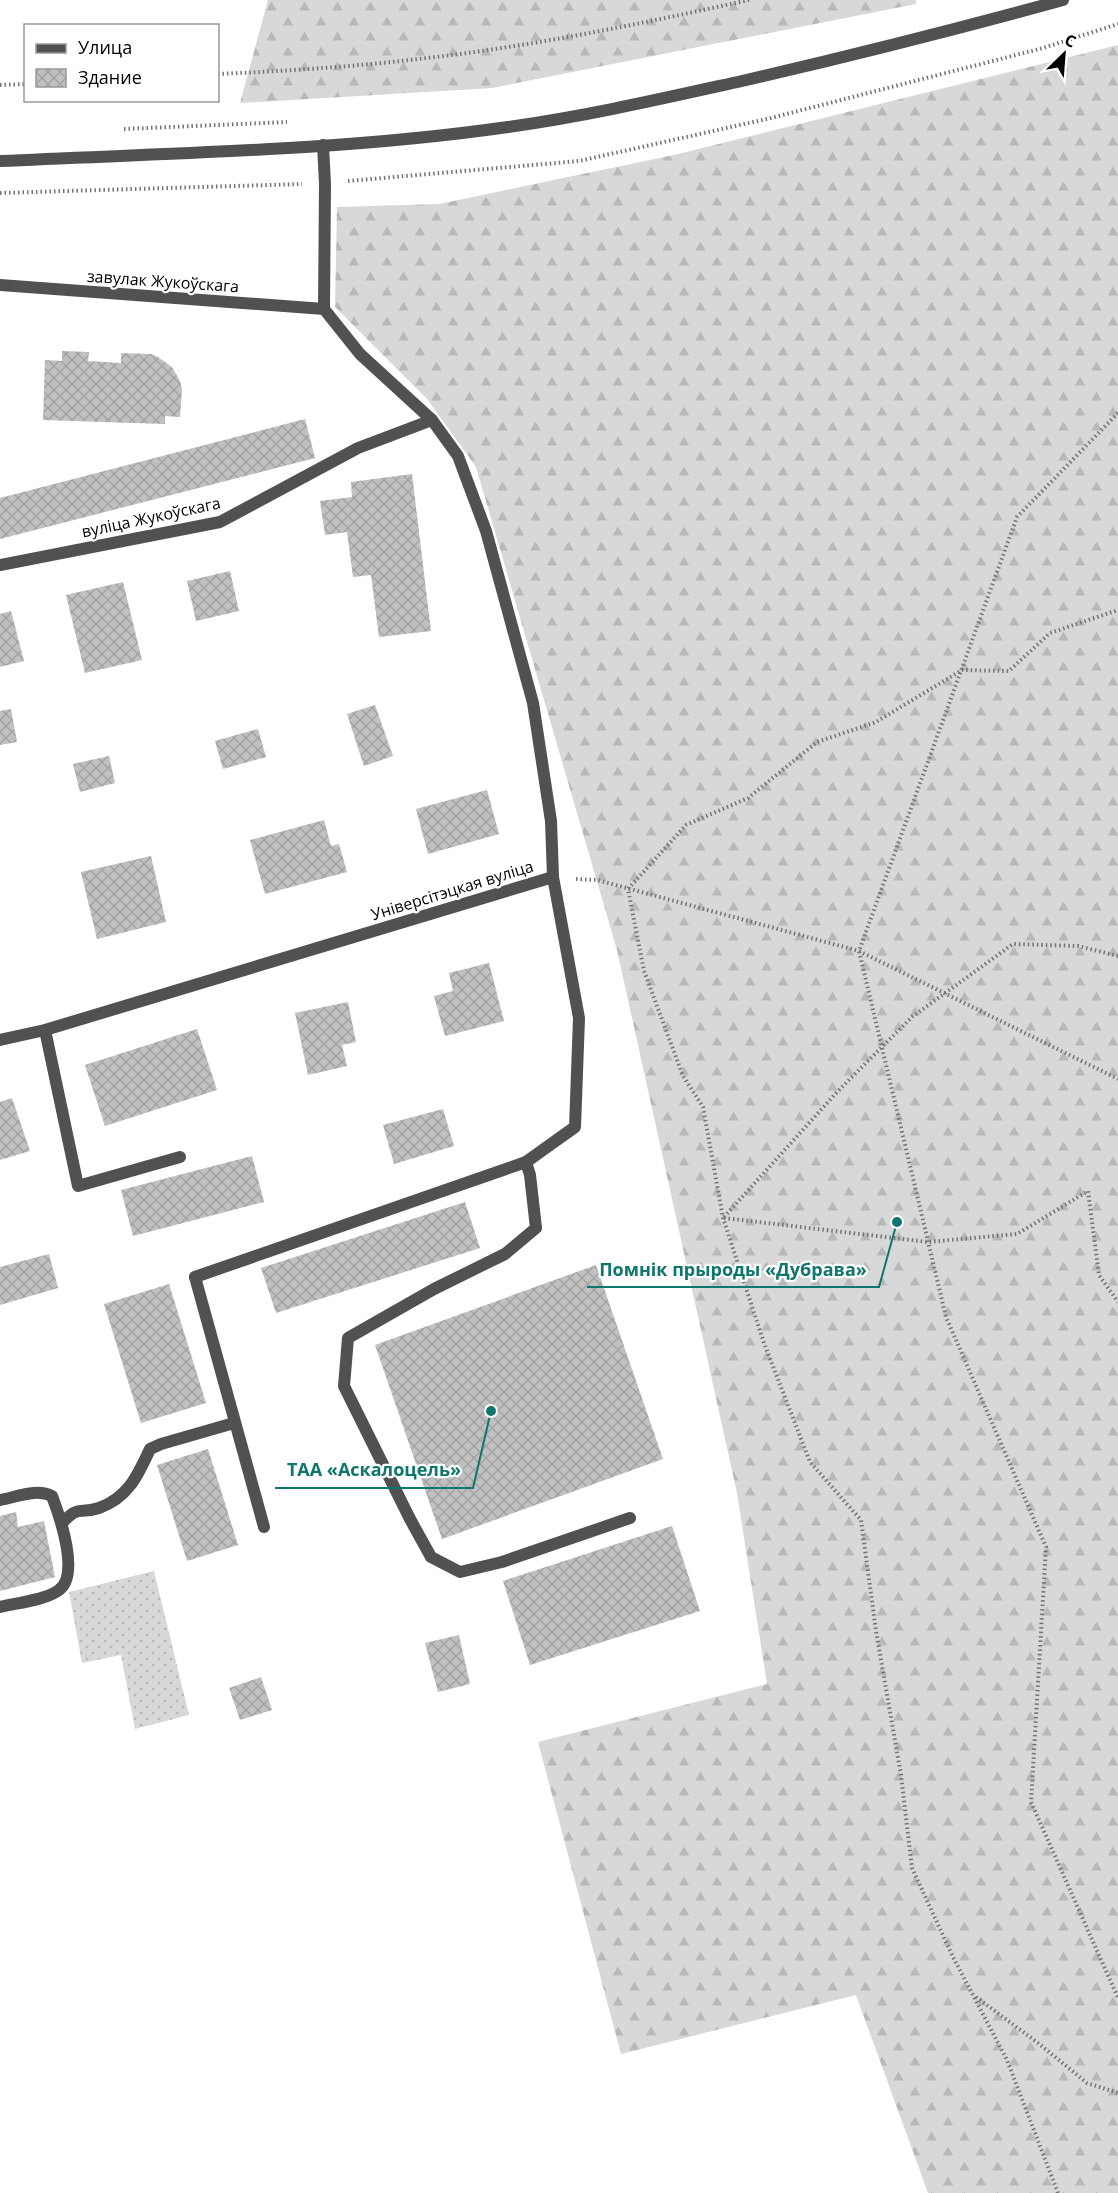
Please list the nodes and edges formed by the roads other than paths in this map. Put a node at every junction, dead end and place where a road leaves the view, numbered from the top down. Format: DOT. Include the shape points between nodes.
graph roads {
  1 [pos="1063,0"];
  2 [pos="323,145"];
  3 [pos="0,162"];
  4 [pos="0,285"];
  5 [pos="324,309"];
  6 [pos="432,420"];
  7 [pos="0,565"];
  8 [pos="553,877"];
  9 [pos="45,1030"];
  10 [pos="0,1040"];
  11 [pos="180,1157"];
  12 [pos="526,1162"];
  13 [pos="234,1423"];
  14 [pos="0,1500"];
  15 [pos="630,1518"];
  16 [pos="62,1523"];
  17 [pos="264,1527"];
  18 [pos="0,1607"];
  1 -- 2 [label="street" via="652,102 510,127"];
  2 -- 3 [label="street"];
  2 -- 5 [label="street"];
  4 -- 5 [label="street, завулак Жукоўскага"];
  5 -- 6 [label="street" via="360,354"];
  6 -- 7 [label="street, вуліца Жукоўскага" via="358,448 220,522"];
  6 -- 8 [label="street" via="458,456 486,531 533,703 551,821"];
  8 -- 9 [label="street, Універсітэцкая вуліца"];
  8 -- 12 [label="street, Універсітэцкая вуліца" via="579,1018 575,1127"];
  9 -- 10 [label="street, Універсітэцкая вуліца"];
  9 -- 11 [label="street" via="78,1186"];
  12 -- 13 [label="street, Універсітэцкая вуліца" via="195,1277"];
  12 -- 15 [label="street" via="536,1228 505,1254 434,1288 348,1338 344,1386 431,1557 460,1572 502,1562"];
  13 -- 16 [label="street" via="150,1449 138,1478 119,1497 98,1508 73,1511"];
  13 -- 17 [label="street"];
  14 -- 16 [label="street" via="45,1492 52,1496"];
  16 -- 18 [label="street" via="69,1571 66,1582 48,1595"];
}
